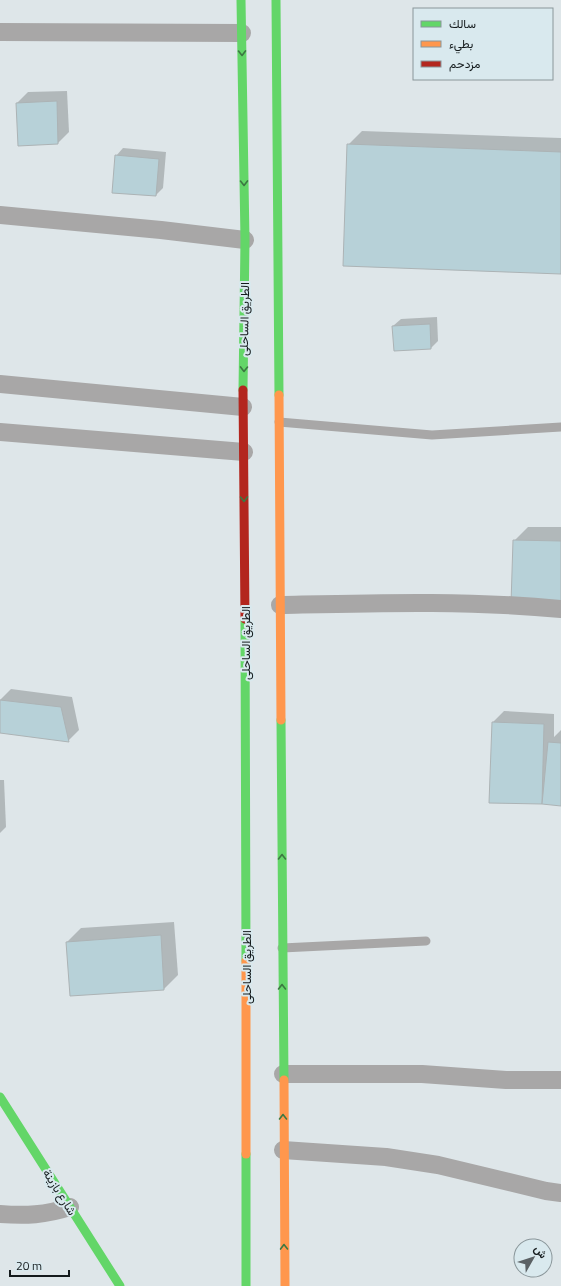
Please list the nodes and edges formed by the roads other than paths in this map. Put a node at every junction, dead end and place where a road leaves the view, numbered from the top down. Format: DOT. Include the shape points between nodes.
graph roads {
  1 [pos="241,0"];
  2 [pos="276,0"];
  3 [pos="0,32"];
  4 [pos="242,33"];
  5 [pos="0,215"];
  6 [pos="245,240"];
  7 [pos="0,384"];
  8 [pos="243,407"];
  9 [pos="279,422"];
  10 [pos="561,427"];
  11 [pos="0,432"];
  12 [pos="244,452"];
  13 [pos="280,605"];
  14 [pos="561,609"];
  15 [pos="426,941"];
  16 [pos="282,948"];
  17 [pos="283,1074"];
  18 [pos="561,1080"];
  19 [pos="0,1098"];
  20 [pos="283,1150"];
  21 [pos="561,1193"];
  22 [pos="70,1207"];
  23 [pos="0,1214"];
  24 [pos="246,1269"];
  25 [pos="120,1286"];
  26 [pos="238,1286"];
  27 [pos="246,1286"];
  28 [pos="285,1286"];
  1 -- 4 [label="main road, الطريق الساحلى"];
  2 -- 9 [label="main road"];
  3 -- 4 [label="street"];
  4 -- 6 [label="main road, الطريق الساحلى, one-way"];
  5 -- 6 [label="street"];
  6 -- 8 [label="main road, الطريق الساحلى, one-way"];
  7 -- 8 [label="street"];
  8 -- 12 [label="main road, الطريق الساحلى"];
  9 -- 10 [label="lane" via="432,435"];
  9 -- 13 [label="main road"];
  11 -- 12 [label="street"];
  12 -- 24 [label="main road, الطريق الساحلى, one-way"];
  13 -- 14 [label="street" via="400,602 511,604"];
  16 -- 13 [label="main road, one-way"];
  15 -- 16 [label="lane"];
  17 -- 16 [label="main road, one-way"];
  17 -- 18 [label="street" via="422,1074 506,1080"];
  20 -- 17 [label="main road, one-way"];
  19 -- 22 [label="main road, شارع بازينة"];
  20 -- 21 [label="street" via="386,1157 438,1165"];
  28 -- 20 [label="main road, one-way"];
  22 -- 23 [label="street" via="30,1216"];
  22 -- 25 [label="main road, شارع بازينة"];
  24 -- 26 [label="main road"];
  24 -- 27 [label="main road, الطريق الساحلى"];
}
